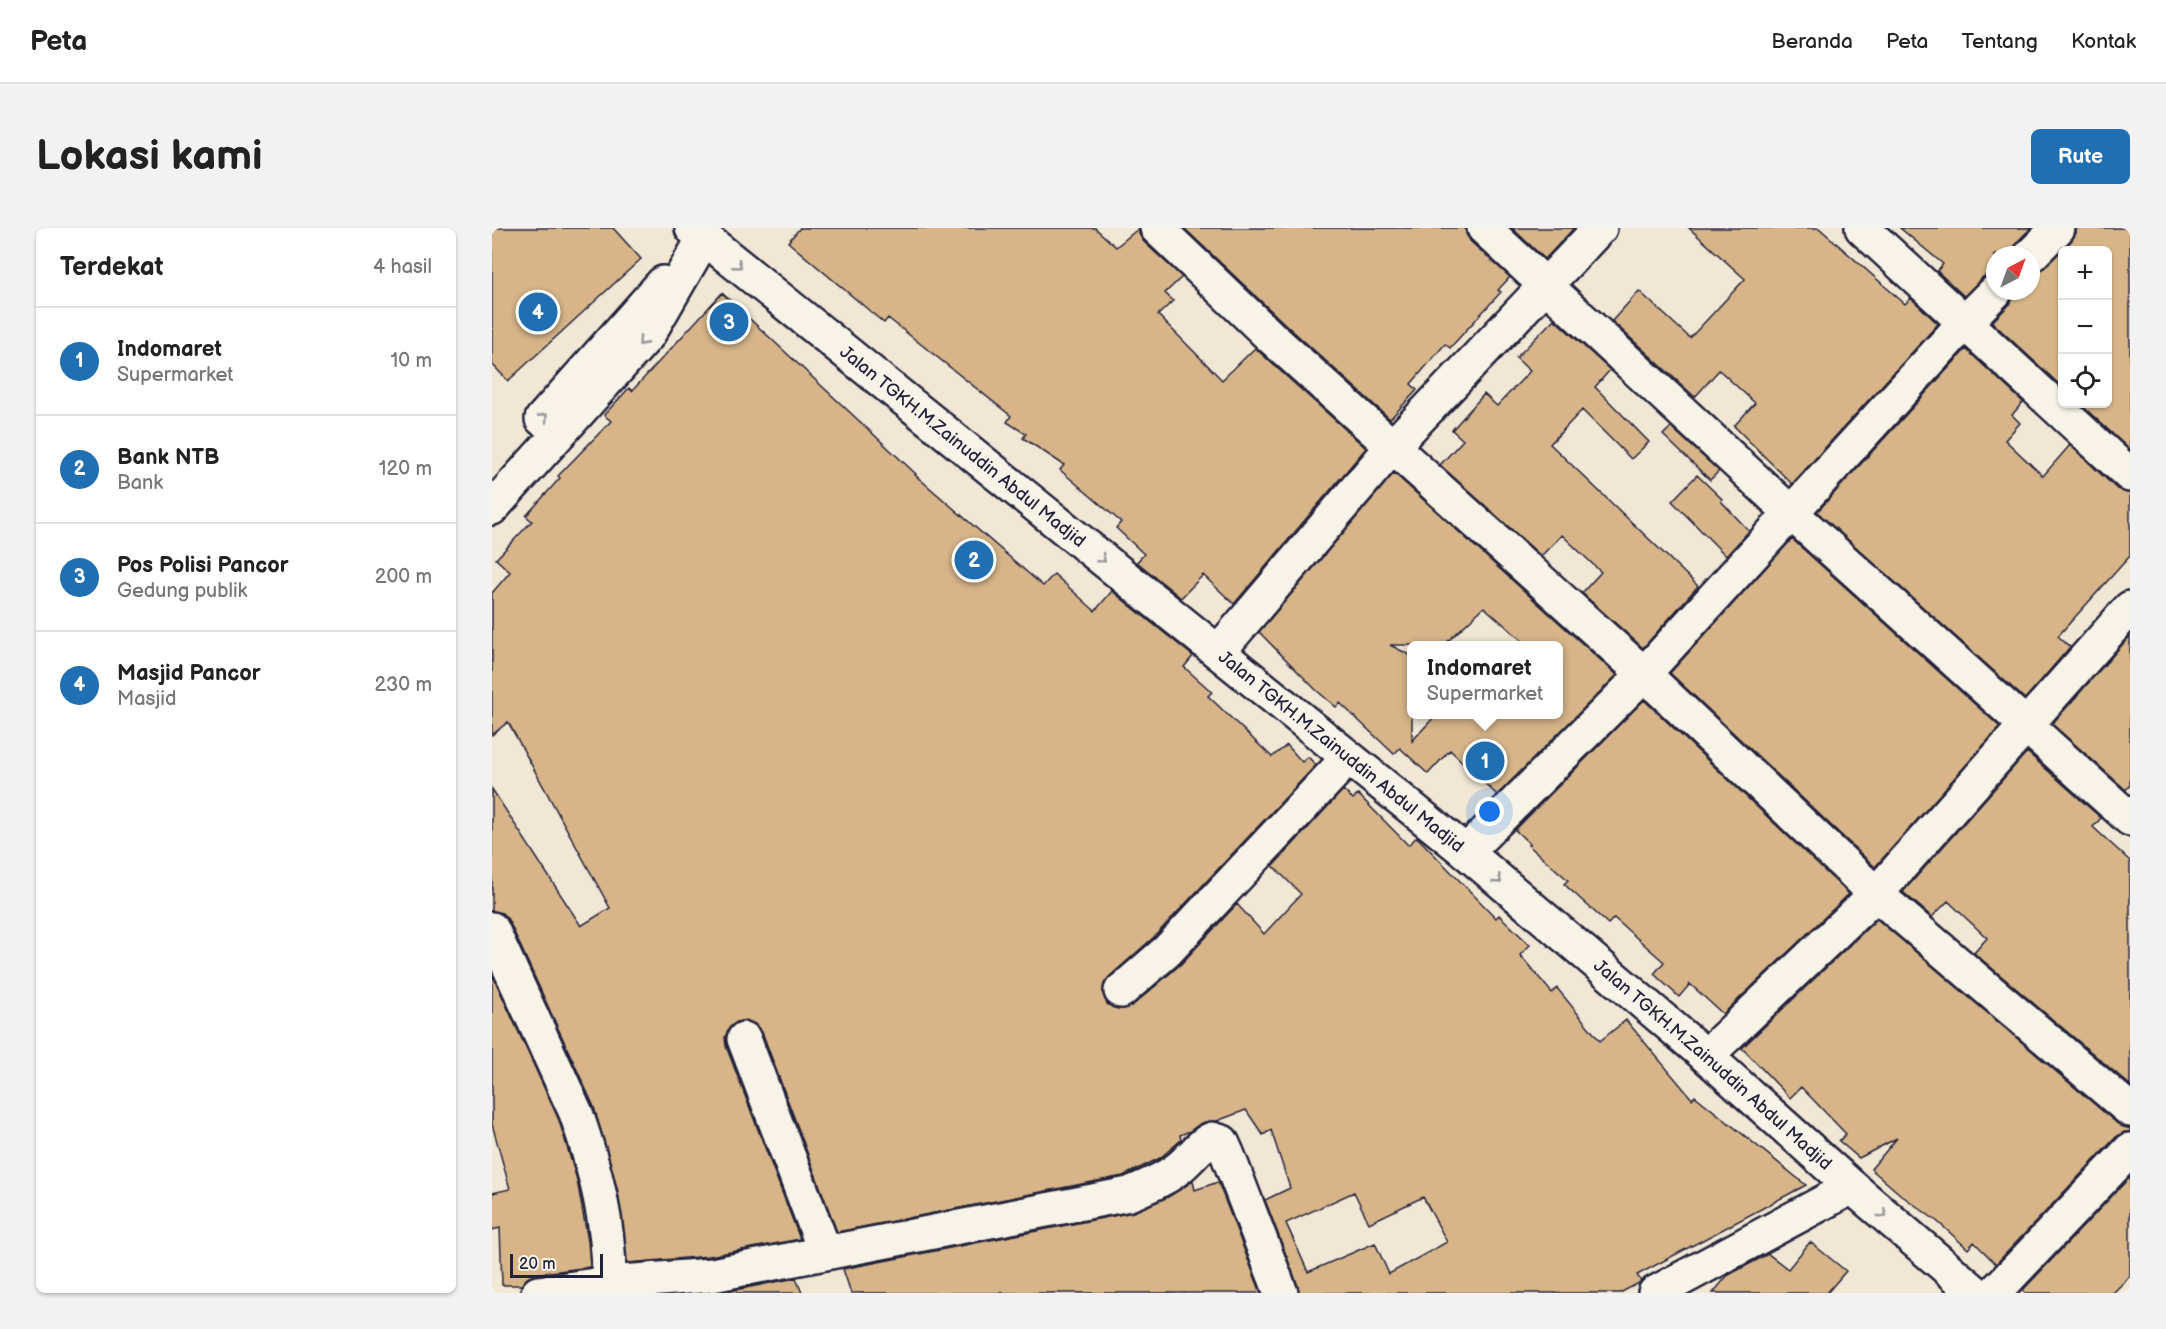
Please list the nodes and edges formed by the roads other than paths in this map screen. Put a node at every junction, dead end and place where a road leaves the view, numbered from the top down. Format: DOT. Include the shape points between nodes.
graph roads {
  1 [pos="1157,228"];
  2 [pos="1484,228"];
  3 [pos="1600,228"];
  4 [pos="1862,228"];
  5 [pos="2058,228"];
  6 [pos="703,231"];
  7 [pos="2040,246"];
  8 [pos="1546,285"];
  9 [pos="1987,300"];
  10 [pos="1965,322"];
  11 [pos="1392,447"];
  12 [pos="2130,475"];
  13 [pos="492,477"];
  14 [pos="492,508"];
  15 [pos="1791,513"];
  16 [pos="2130,608"];
  17 [pos="1218,652"];
  18 [pos="1644,674"];
  19 [pos="2027,725"];
  20 [pos="1348,758"];
  21 [pos="2130,819"];
  22 [pos="1466,852"];
  23 [pos="1876,894"];
  24 [pos="492,929"];
  25 [pos="1121,991"];
  26 [pos="744,1039"];
  27 [pos="1706,1056"];
  28 [pos="2130,1110"];
  29 [pos="2130,1150"];
  30 [pos="1852,1187"];
  31 [pos="825,1252"];
  32 [pos="609,1283"];
  33 [pos="715,1284"];
  34 [pos="538,1293"];
  35 [pos="1281,1293"];
  36 [pos="1655,1293"];
  37 [pos="1976,1293"];
  38 [pos="1994,1293"];
  1 -- 11 [label="street"];
  2 -- 8 [label="street"];
  3 -- 8 [label="street"];
  4 -- 10 [label="street"];
  5 -- 7 [label="street"];
  13 -- 6 [label="street, one-way"];
  6 -- 14 [label="street, one-way" via="648,334"];
  6 -- 17 [label="street, Jalan TGKH.M.Zainuddin Abdul Madjid, one-way"];
  8 -- 11 [label="street"];
  8 -- 15 [label="street"];
  9 -- 10 [label="street"];
  10 -- 12 [label="street"];
  10 -- 15 [label="street"];
  11 -- 17 [label="street"];
  11 -- 18 [label="street"];
  15 -- 18 [label="street"];
  15 -- 19 [label="street"];
  16 -- 19 [label="street"];
  17 -- 20 [label="street, Jalan TGKH.M.Zainuddin Abdul Madjid"];
  18 -- 22 [label="street"];
  18 -- 23 [label="street"];
  19 -- 21 [label="street"];
  19 -- 23 [label="street"];
  20 -- 22 [label="street, Jalan TGKH.M.Zainuddin Abdul Madjid"];
  20 -- 25 [label="street" via="1167,951"];
  22 -- 27 [label="street, Jalan TGKH.M.Zainuddin Abdul Madjid, one-way"];
  23 -- 27 [label="street"];
  23 -- 28 [label="street"];
  24 -- 32 [label="street" via="587,1144 604,1217"];
  26 -- 31 [label="street"];
  27 -- 30 [label="street, Jalan TGKH.M.Zainuddin Abdul Madjid"];
  29 -- 38 [label="street"];
  30 -- 36 [label="street"];
  30 -- 37 [label="street, Jalan TGKH.M.Zainuddin Abdul Madjid, one-way"];
  31 -- 33 [label="street"];
  31 -- 35 [label="street" via="1129,1194 1174,1172 1212,1139 1222,1142 1227,1153"];
  32 -- 33 [label="street"];
  32 -- 34 [label="street"];
}
